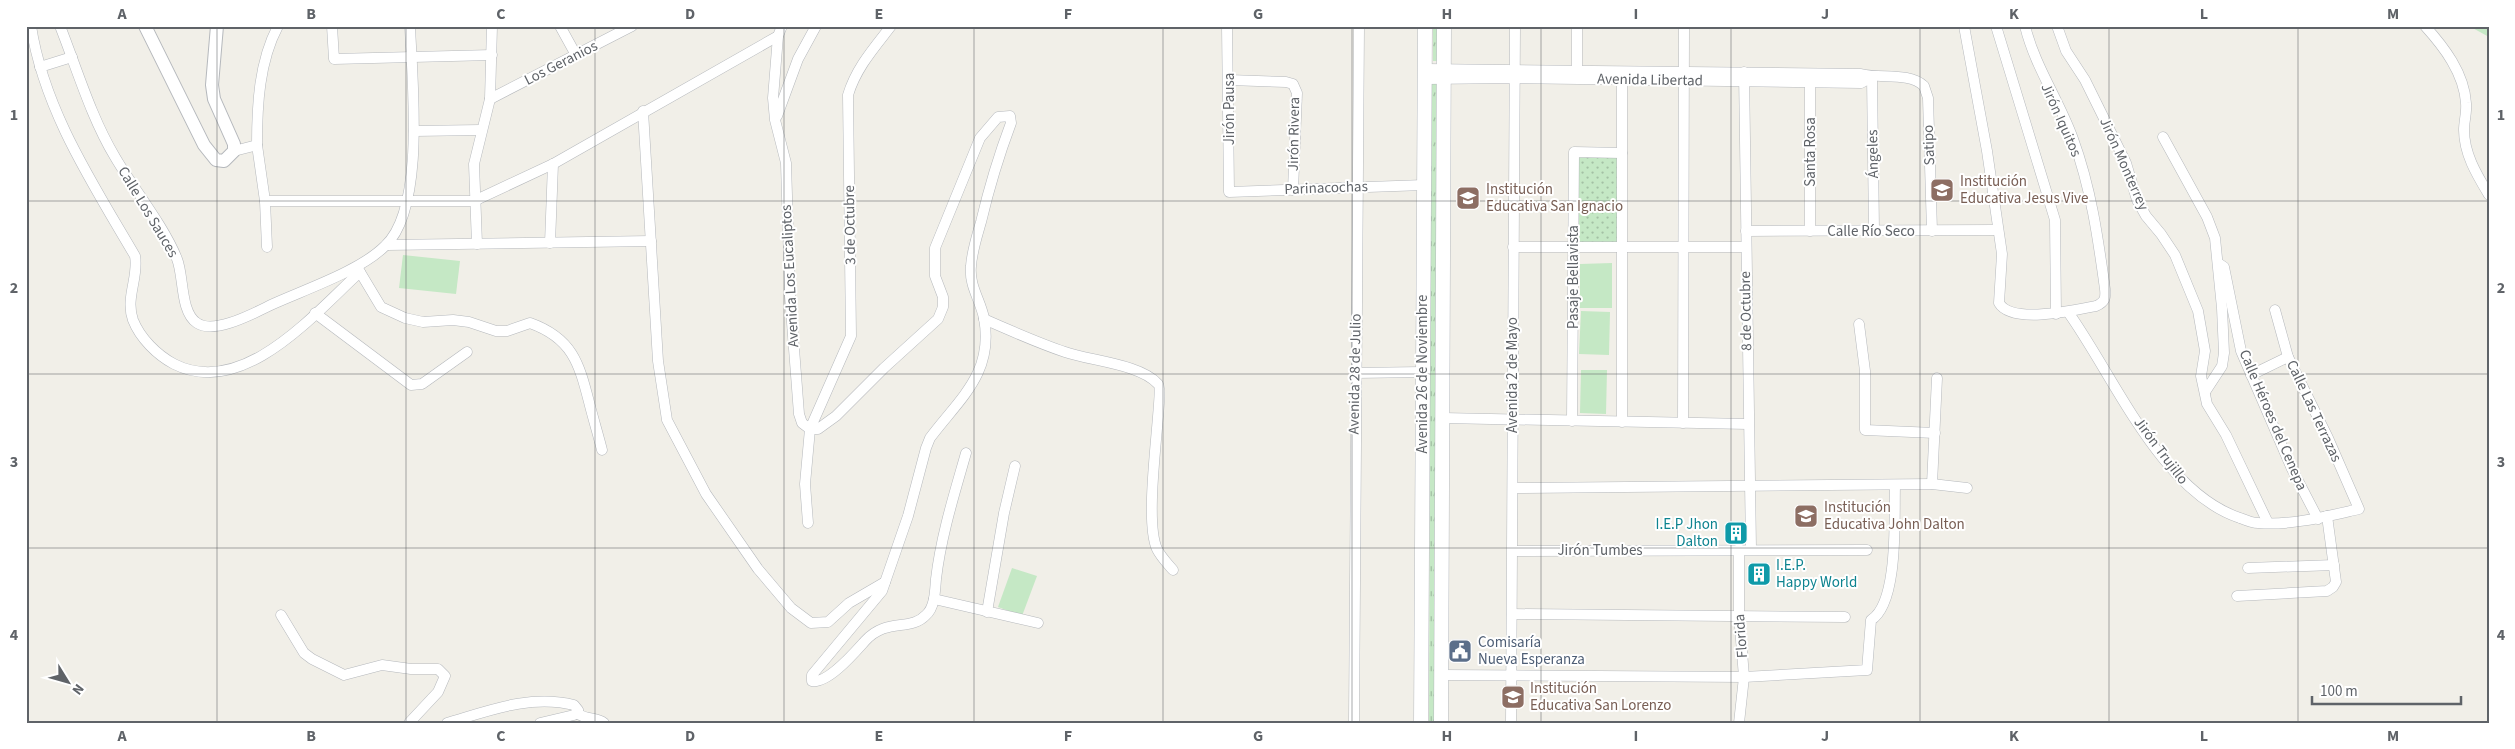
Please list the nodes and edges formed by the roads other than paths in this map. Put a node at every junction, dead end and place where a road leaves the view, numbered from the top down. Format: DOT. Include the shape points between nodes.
graph roads {
  1 [pos="31,26"];
  2 [pos="60,26"];
  3 [pos="145,26"];
  4 [pos="217,26"];
  5 [pos="278,26"];
  6 [pos="332,26"];
  7 [pos="410,26"];
  8 [pos="492,26"];
  9 [pos="560,26"];
  10 [pos="632,26"];
  11 [pos="816,26"];
  12 [pos="891,26"];
  13 [pos="1227,26"];
  14 [pos="1359,26"];
  15 [pos="1425,26"];
  16 [pos="1444,26"];
  17 [pos="1515,26"];
  18 [pos="1577,26"];
  19 [pos="1684,26"];
  20 [pos="1964,26"];
  21 [pos="1996,26"];
  22 [pos="2025,26"];
  23 [pos="2057,26"];
  24 [pos="2425,26"];
  25 [pos="780,31"];
  26 [pos="576,55"];
  27 [pos="492,56"];
  28 [pos="72,57"];
  29 [pos="412,57"];
  30 [pos="40,67"];
  31 [pos="1444,73"];
  32 [pos="1515,73"];
  33 [pos="1426,74"];
  34 [pos="1577,74"];
  35 [pos="1622,75"];
  36 [pos="1683,76"];
  37 [pos="1744,77"];
  38 [pos="1810,77"];
  39 [pos="1872,77"];
  40 [pos="1229,80"];
  41 [pos="1926,89"];
  42 [pos="490,99"];
  43 [pos="643,111"];
  44 [pos="775,120"];
  45 [pos="481,130"];
  46 [pos="414,131"];
  47 [pos="2163,137"];
  48 [pos="257,145"];
  49 [pos="234,151"];
  50 [pos="1622,153"];
  51 [pos="553,164"];
  52 [pos="1424,185"];
  53 [pos="1358,187"];
  54 [pos="1293,190"];
  55 [pos="1229,192"];
  56 [pos="2489,195"];
  57 [pos="265,201"];
  58 [pos="474,201"];
  59 [pos="408,202"];
  60 [pos="1998,230"];
  61 [pos="1746,231"];
  62 [pos="1810,231"];
  63 [pos="1874,231"];
  64 [pos="1932,231"];
  65 [pos="652,241"];
  66 [pos="550,243"];
  67 [pos="477,244"];
  68 [pos="387,245"];
  69 [pos="267,247"];
  70 [pos="1513,247"];
  71 [pos="1573,247"];
  72 [pos="1622,247"];
  73 [pos="1682,247"];
  74 [pos="1746,247"];
  75 [pos="2218,263"];
  76 [pos="358,269"];
  77 [pos="2275,310"];
  78 [pos="2068,312"];
  79 [pos="315,313"];
  80 [pos="2056,314"];
  81 [pos="984,319"];
  82 [pos="1859,324"];
  83 [pos="467,352"];
  84 [pos="2288,357"];
  85 [pos="1422,372"];
  86 [pos="1356,373"];
  87 [pos="2251,375"];
  88 [pos="1936,378"];
  89 [pos="2205,392"];
  90 [pos="1443,418"];
  91 [pos="1512,420"];
  92 [pos="1572,421"];
  93 [pos="1622,422"];
  94 [pos="1683,423"];
  95 [pos="1748,424"];
  96 [pos="810,428"];
  97 [pos="1936,433"];
  98 [pos="602,450"];
  99 [pos="966,453"];
  100 [pos="1015,466"];
  101 [pos="1750,484"];
  102 [pos="1932,484"];
  103 [pos="1895,485"];
  104 [pos="1513,488"];
  105 [pos="1967,488"];
  106 [pos="2359,509"];
  107 [pos="2322,518"];
  108 [pos="808,523"];
  109 [pos="2268,523"];
  110 [pos="1739,549"];
  111 [pos="1512,550"];
  112 [pos="1751,550"];
  113 [pos="1867,550"];
  114 [pos="2334,564"];
  115 [pos="2248,568"];
  116 [pos="1173,570"];
  117 [pos="886,581"];
  118 [pos="2237,596"];
  119 [pos="934,599"];
  120 [pos="987,612"];
  121 [pos="1512,614"];
  122 [pos="1739,614"];
  123 [pos="282,615"];
  124 [pos="1845,617"];
  125 [pos="1038,623"];
  126 [pos="1441,675"];
  127 [pos="1512,675"];
  128 [pos="1744,677"];
  129 [pos="577,713"];
  130 [pos="409,723"];
  131 [pos="447,723"];
  132 [pos="540,723"];
  133 [pos="604,723"];
  134 [pos="1354,723"];
  135 [pos="1421,723"];
  136 [pos="1441,723"];
  137 [pos="1511,723"];
  138 [pos="1739,723"];
  1 -- 30 [label="street"];
  2 -- 28 [label="street, Calle Los Sauces"];
  3 -- 49 [label="street" via="204,146 216,160 224,161"];
  4 -- 49 [label="street" via="212,85 214,99 234,144"];
  5 -- 48 [label="street" via="269,42 259,92"];
  6 -- 29 [label="street" via="334,59"];
  7 -- 29 [label="street"];
  8 -- 27 [label="street"];
  9 -- 26 [label="street"];
  10 -- 26 [label="street, Los Geranios"];
  11 -- 44 [label="street" via="798,59"];
  12 -- 96 [label="street, 3 de Octubre" via="862,64 848,95 850,336"];
  13 -- 40 [label="street, Jirón Pausa"];
  14 -- 53 [label="street, Avenida 28 de Julio"];
  15 -- 33 [label="main road, Avenida 26 de Noviembre"];
  16 -- 31 [label="main road, Avenida 26 de Noviembre"];
  17 -- 32 [label="street, Avenida 2 de Mayo"];
  18 -- 34 [label="street"];
  19 -- 36 [label="street"];
  20 -- 60 [label="street"];
  21 -- 80 [label="street" via="2055,220"];
  22 -- 78 [label="street, Jirón Iquitos" via="2031,50 2072,138 2092,202 2106,298 2103,302"];
  23 -- 89 [label="street, Jirón Monterrey" via="2066,50 2086,80 2126,163 2146,216 2175,255 2195,301 2205,352 2201,376"];
  24 -- 56 [label="street" via="2444,47 2459,76 2466,103 2464,132 2473,168"];
  25 -- 43 [label="street"];
  25 -- 44 [label="street, Avenida Los Eucaliptos" via="773,98"];
  26 -- 42 [label="street, Los Geranios"];
  27 -- 29 [label="street"];
  27 -- 42 [label="street"];
  28 -- 30 [label="street"];
  28 -- 76 [label="street, Calle Los Sauces" via="114,156 177,259 185,300 190,315 197,323 207,326 226,324"];
  29 -- 46 [label="street"];
  30 -- 79 [label="street" via="70,144 135,256 137,266 130,305 133,319 140,333 165,360 186,370 206,373 235,368 272,350"];
  31 -- 32 [label="street, Avenida Libertad"];
  31 -- 33 [label="street, Avenida Libertad"];
  31 -- 90 [label="main road, Avenida 26 de Noviembre"];
  32 -- 34 [label="street, Avenida Libertad"];
  32 -- 70 [label="street, Avenida 2 de Mayo"];
  33 -- 52 [label="main road, Avenida 26 de Noviembre"];
  34 -- 35 [label="street, Avenida Libertad"];
  35 -- 36 [label="street, Avenida Libertad"];
  35 -- 50 [label="street"];
  36 -- 37 [label="street, Avenida Libertad"];
  36 -- 73 [label="street"];
  37 -- 38 [label="street, Avenida Libertad"];
  37 -- 61 [label="street, 8 de Octubre"];
  38 -- 39 [label="street, Avenida Libertad" via="1861,83"];
  38 -- 62 [label="street, Santa Rosa"];
  39 -- 41 [label="street, Avenida Libertad" via="1910,78"];
  39 -- 63 [label="street, Ángeles"];
  40 -- 54 [label="street, Jirón Rivera" via="1293,84 1297,92"];
  40 -- 55 [label="street, Jirón Pausa"];
  41 -- 64 [label="street, Satipo"];
  42 -- 45 [label="street"];
  43 -- 51 [label="street"];
  43 -- 65 [label="street"];
  44 -- 96 [label="street, Avenida Los Eucaliptos" via="786,163 790,304 799,414 802,423"];
  45 -- 46 [label="street"];
  45 -- 58 [label="street" via="474,164"];
  46 -- 59 [label="street"];
  47 -- 75 [label="street, Calle Héroes del Cenepa" via="2207,217 2215,238"];
  48 -- 49 [label="street"];
  48 -- 57 [label="street"];
  50 -- 71 [label="street, Pasaje Bellavista" via="1574,152"];
  50 -- 72 [label="street"];
  51 -- 58 [label="street"];
  51 -- 66 [label="street"];
  52 -- 53 [label="street, Parinacochas"];
  52 -- 85 [label="main road, Avenida 26 de Noviembre"];
  53 -- 54 [label="street, Parinacochas"];
  53 -- 86 [label="street, Avenida 28 de Julio"];
  54 -- 55 [label="street, Parinacochas"];
  57 -- 59 [label="street"];
  57 -- 69 [label="street"];
  58 -- 59 [label="street"];
  58 -- 67 [label="street"];
  59 -- 68 [label="street" via="402,222"];
  60 -- 64 [label="street, Calle Río Seco"];
  60 -- 80 [label="street" via="2002,254 1999,297 2002,307 2035,314"];
  61 -- 62 [label="street, Calle Río Seco"];
  61 -- 74 [label="street, 8 de Octubre"];
  62 -- 63 [label="street, Calle Río Seco"];
  63 -- 64 [label="street, Calle Río Seco"];
  65 -- 66 [label="street"];
  65 -- 117 [label="street" via="658,360 667,420 706,494 758,569 791,608 811,623 828,622 849,603"];
  66 -- 67 [label="street"];
  67 -- 68 [label="street"];
  68 -- 76 [label="street"];
  70 -- 71 [label="street"];
  70 -- 91 [label="street, Avenida 2 de Mayo"];
  71 -- 72 [label="street"];
  71 -- 92 [label="street, Pasaje Bellavista"];
  72 -- 73 [label="street"];
  72 -- 93 [label="street"];
  73 -- 74 [label="street"];
  73 -- 94 [label="street"];
  74 -- 95 [label="street, 8 de Octubre"];
  75 -- 87 [label="street, Calle Héroes del Cenepa" via="2224,267 2241,351"];
  75 -- 89 [label="street, Calle Héroes del Cenepa" via="2224,353 2222,366"];
  76 -- 79 [label="street"];
  76 -- 98 [label="street" via="381,307 405,318 423,322 469,322 496,331 507,331 530,323 559,339 573,352 578,363"];
  77 -- 84 [label="street, Calle Las Terrazas"];
  78 -- 80 [label="street"];
  78 -- 109 [label="street, Jirón Trujillo" via="2147,437 2179,479 2197,495 2229,514 2257,524"];
  79 -- 83 [label="street" via="411,385 422,384"];
  81 -- 96 [label="street" via="973,290 971,265 991,182 1011,123 1010,116 1006,115 992,122 980,138 935,248 935,276 943,297 938,319 836,416 818,429"];
  81 -- 116 [label="street" via="1066,352 1135,369 1158,383 1161,388 1152,465 1151,518 1156,548"];
  81 -- 117 [label="street" via="986,349 981,368 926,448"];
  82 -- 97 [label="street" via="1865,371 1864,430"];
  84 -- 87 [label="street"];
  84 -- 106 [label="street, Calle Las Terrazas"];
  85 -- 86 [label="street"];
  85 -- 135 [label="main road, Avenida 26 de Noviembre"];
  86 -- 134 [label="street, Avenida 28 de Julio"];
  87 -- 107 [label="street, Calle Héroes del Cenepa" via="2292,469"];
  88 -- 97 [label="street"];
  89 -- 109 [label="street, Jirón Monterrey" via="2207,404 2226,435"];
  90 -- 91 [label="street"];
  90 -- 126 [label="main road, Avenida 26 de Noviembre"];
  91 -- 92 [label="street"];
  91 -- 104 [label="street, Avenida 2 de Mayo"];
  92 -- 93 [label="street"];
  93 -- 94 [label="street"];
  94 -- 95 [label="street"];
  95 -- 101 [label="street, 8 de Octubre"];
  96 -- 108 [label="street" via="805,484"];
  97 -- 102 [label="street"];
  99 -- 119 [label="street" via="940,548"];
  100 -- 120 [label="street"];
  101 -- 103 [label="street"];
  101 -- 104 [label="street"];
  101 -- 112 [label="street, 8 de Octubre"];
  102 -- 103 [label="street"];
  102 -- 105 [label="street"];
  103 -- 128 [label="street" via="1893,561 1884,607 1871,620 1867,670"];
  104 -- 111 [label="street, Avenida 2 de Mayo"];
  106 -- 107 [label="street, Jirón Trujillo"];
  107 -- 109 [label="street, Jirón Trujillo"];
  107 -- 114 [label="street, Calle Héroes del Cenepa"];
  110 -- 111 [label="street, Jirón Tumbes"];
  110 -- 112 [label="street, Jirón Tumbes"];
  110 -- 122 [label="street, Florida"];
  111 -- 121 [label="street, Avenida 2 de Mayo"];
  112 -- 113 [label="street, Jirón Tumbes"];
  114 -- 115 [label="street"];
  114 -- 118 [label="street, Calle Héroes del Cenepa" via="2336,582 2327,591"];
  117 -- 119 [label="street" via="882,591 812,675 812,681 817,682 834,672 877,629 921,620 931,609"];
  119 -- 120 [label="street"];
  120 -- 125 [label="street"];
  121 -- 122 [label="street"];
  121 -- 127 [label="street, Avenida 2 de Mayo"];
  122 -- 124 [label="street"];
  122 -- 128 [label="street, Florida"];
  123 -- 130 [label="street" via="304,653 344,675 382,665 444,672 438,692"];
  126 -- 127 [label="street"];
  126 -- 136 [label="main road, Avenida 26 de Noviembre"];
  127 -- 128 [label="street"];
  127 -- 137 [label="street, Avenida 2 de Mayo"];
  128 -- 138 [label="street, Florida"];
  129 -- 131 [label="street" via="574,705 541,701 503,706"];
  129 -- 132 [label="street"];
  129 -- 133 [label="street" via="584,719 598,719"];
}
